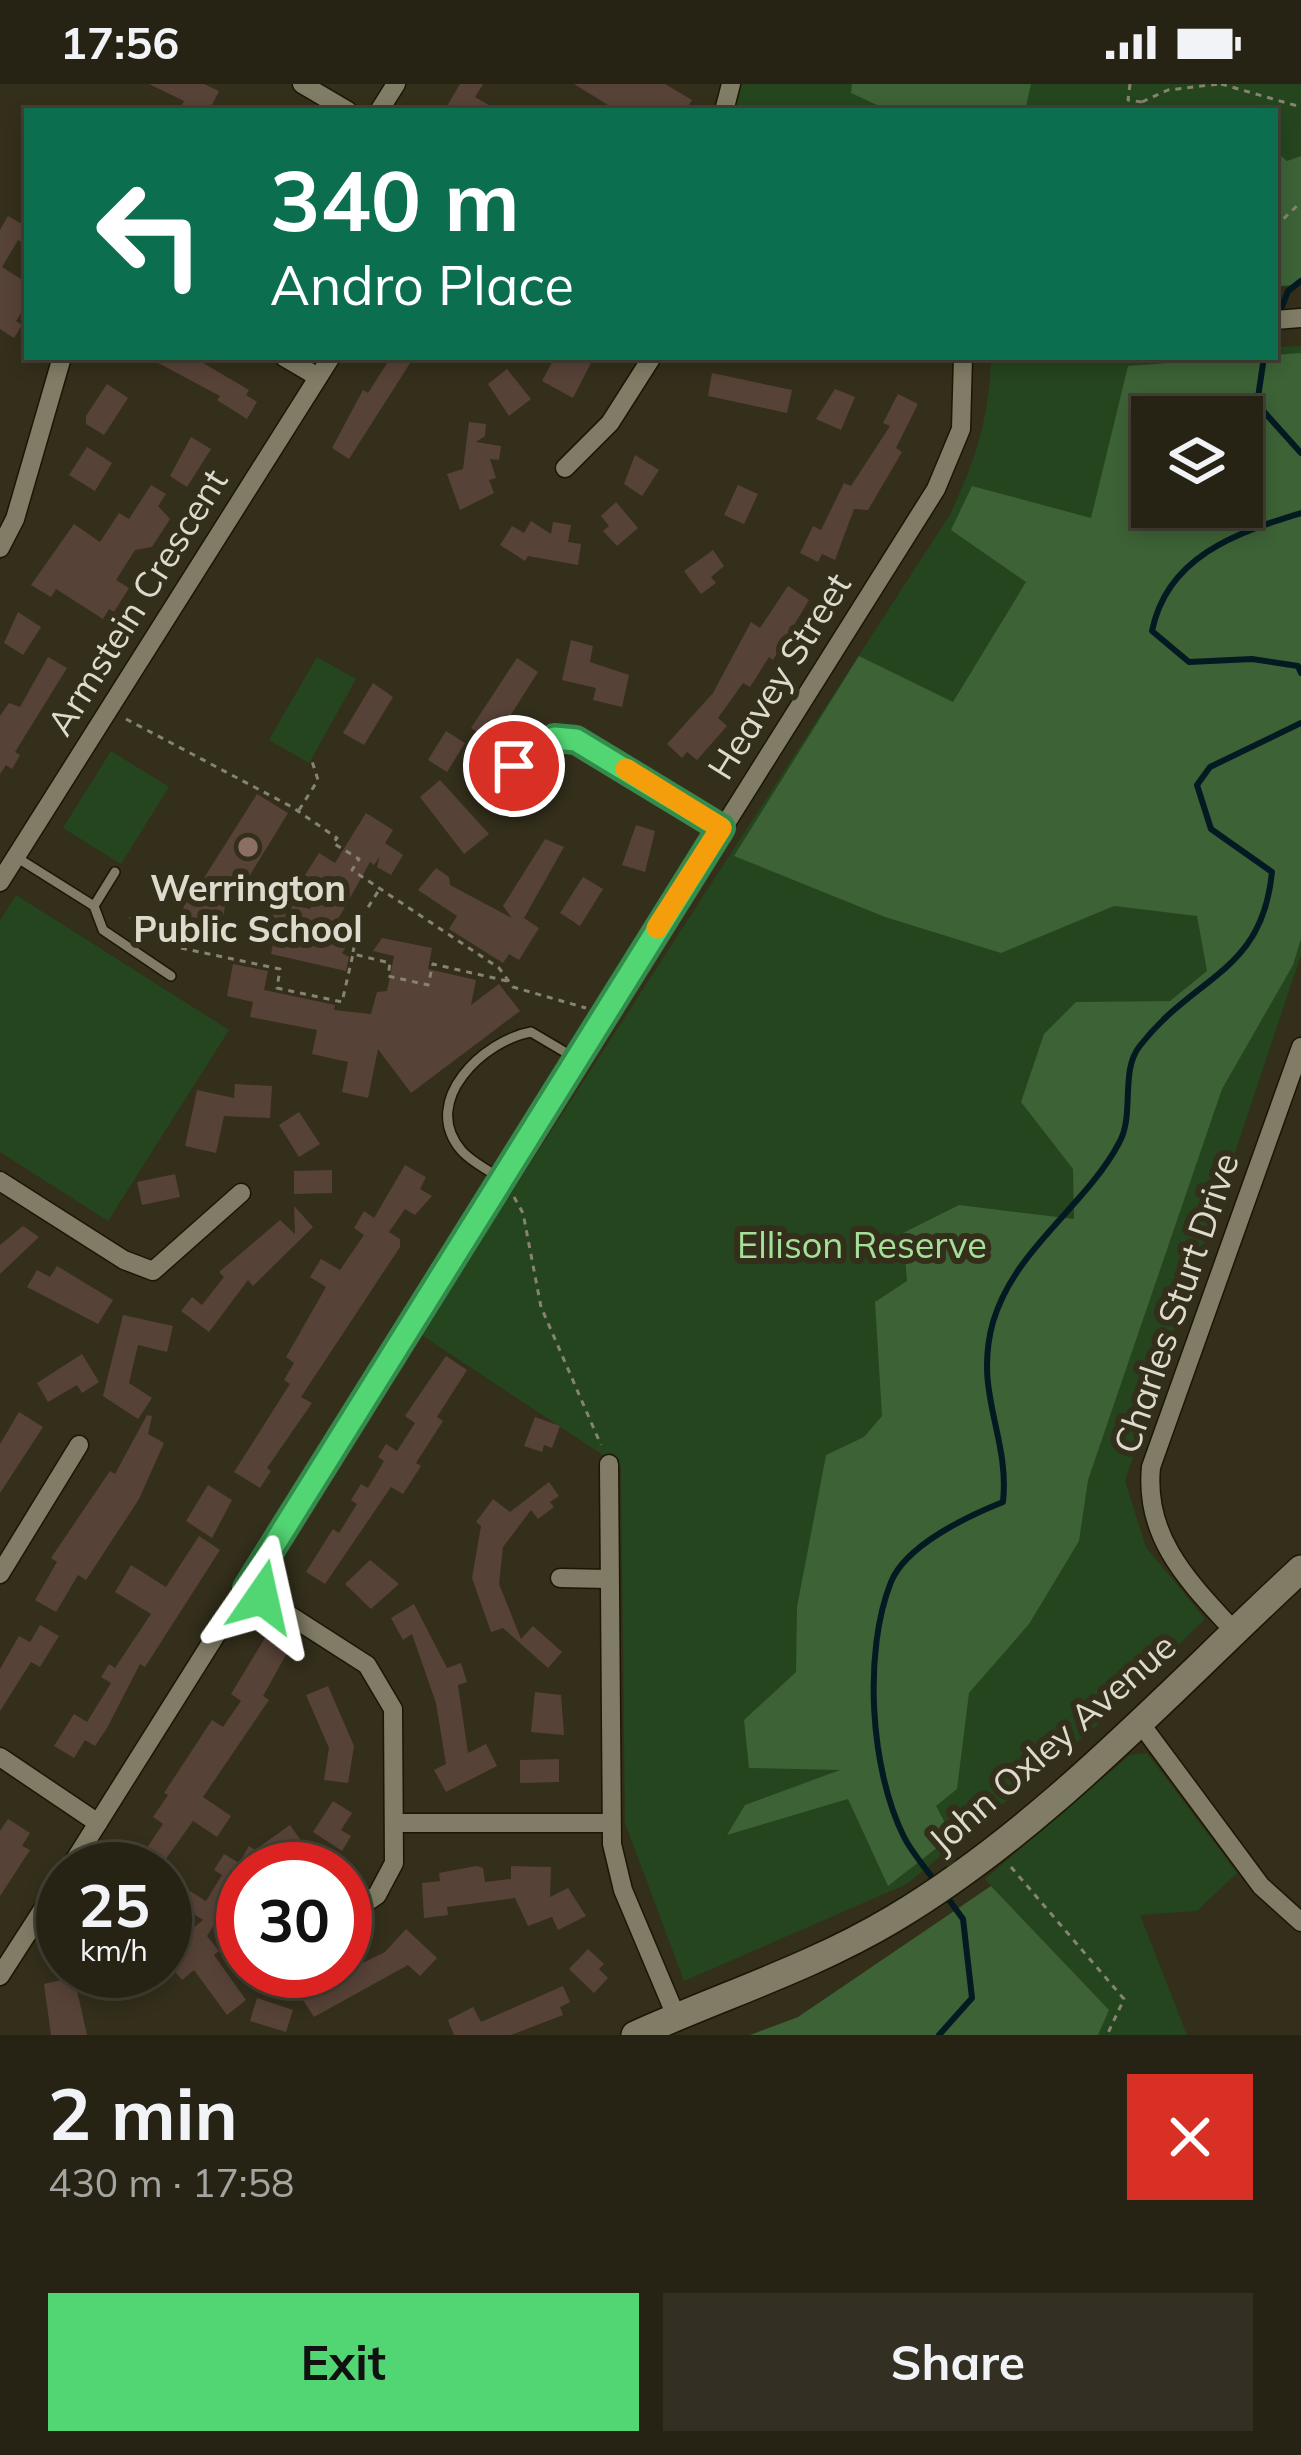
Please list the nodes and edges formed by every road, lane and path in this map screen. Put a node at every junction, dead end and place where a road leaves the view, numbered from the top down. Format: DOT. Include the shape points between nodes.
graph roads {
  1 [pos="302,84"];
  2 [pos="1130,84"];
  3 [pos="1220,84"];
  4 [pos="1142,102"];
  5 [pos="1301,107"];
  6 [pos="343,108"];
  7 [pos="1142,108"];
  8 [pos="1301,202"];
  9 [pos="1278,224"];
  10 [pos="61,360"];
  11 [pos="289,360"];
  12 [pos="329,360"];
  13 [pos="650,360"];
  14 [pos="963,360"];
  15 [pos="318,377"];
  16 [pos="565,468"];
  17 [pos="0,548"];
  18 [pos="125,719"];
  19 [pos="311,758"];
  20 [pos="484,790"];
  21 [pos="298,811"];
  22 [pos="721,828"];
  23 [pos="16,857"];
  24 [pos="115,872"];
  25 [pos="0,882"];
  26 [pos="380,888"];
  27 [pos="94,906"];
  28 [pos="130,917"];
  29 [pos="327,936"];
  30 [pos="356,943"];
  31 [pos="353,954"];
  32 [pos="171,976"];
  33 [pos="509,982"];
  34 [pos="586,1008"];
  35 [pos="1301,1047"];
  36 [pos="575,1058"];
  37 [pos="500,1178"];
  38 [pos="0,1181"];
  39 [pos="241,1192"];
  40 [pos="514,1197"];
  41 [pos="80,1445"];
  42 [pos="609,1464"];
  43 [pos="1301,1569"];
  44 [pos="0,1574"];
  45 [pos="560,1578"];
  46 [pos="608,1579"];
  47 [pos="247,1588"];
  48 [pos="1234,1631"];
  49 [pos="1138,1720"];
  50 [pos="0,1757"];
  51 [pos="98,1823"];
  52 [pos="396,1823"];
  53 [pos="610,1823"];
  54 [pos="86,1842"];
  55 [pos="995,1847"];
  56 [pos="372,1897"];
  57 [pos="1297,1911"];
  58 [pos="36,1920"];
  59 [pos="0,1976"];
  60 [pos="676,2016"];
  61 [pos="635,2035"];
  62 [pos="1107,2035"];
  1 -- 6 [label="street"];
  2 -- 4 [label="path" via="1128,100"];
  3 -- 4 [label="path"];
  3 -- 5 [label="path"];
  4 -- 7 [label="path"];
  8 -- 9 [label="path"];
  10 -- 17 [label="street"];
  11 -- 15 [label="street"];
  12 -- 15 [label="street, Armstein Crescent"];
  13 -- 16 [label="street" via="610,423"];
  14 -- 22 [label="street, Heavey Street" via="963,416 948,468"];
  15 -- 23 [label="street, Armstein Crescent"];
  18 -- 21 [label="path"];
  19 -- 21 [label="path" via="318,780"];
  20 -- 22 [label="street" via="544,743 568,737"];
  21 -- 26 [label="path" via="337,838 333,843 359,859 352,870"];
  22 -- 36 [label="street, Heavey Street"];
  23 -- 25 [label="street, Armstein Crescent"];
  23 -- 27 [label="lane"];
  24 -- 27 [label="lane"];
  26 -- 30 [label="path"];
  26 -- 33 [label="path"];
  27 -- 32 [label="lane" via="103,930"];
  28 -- 31 [label="path" via="176,946 280,969 277,988 342,1002"];
  29 -- 30 [label="path"];
  30 -- 31 [label="path"];
  31 -- 33 [label="path" via="390,963 388,976 428,985 433,964"];
  33 -- 34 [label="path"];
  35 -- 48 [label="street, Charles Sturt Drive" via="1151,1467 1154,1517 1169,1556"];
  36 -- 37 [label="street, Heavey Street"];
  36 -- 37 [label="lane" via="531,1032 514,1035 483,1053 460,1080 448,1111 452,1133 462,1151"];
  37 -- 47 [label="street, Heavey Street"];
  38 -- 39 [label="street" via="153,1271"];
  40 -- 42 [label="path" via="541,1307"];
  41 -- 44 [label="street"];
  42 -- 46 [label="street"];
  43 -- 48 [label="street, John Oxley Avenue"];
  45 -- 46 [label="street"];
  46 -- 53 [label="street"];
  47 -- 51 [label="street, Heavey Street"];
  47 -- 52 [label="street" via="356,1657 383,1685 397,1737"];
  48 -- 49 [label="street, John Oxley Avenue"];
  49 -- 55 [label="street, John Oxley Avenue"];
  49 -- 57 [label="street" via="1261,1886"];
  50 -- 51 [label="street"];
  51 -- 54 [label="street, Heavey Street"];
  52 -- 53 [label="street"];
  52 -- 56 [label="street" via="394,1863"];
  53 -- 60 [label="street" via="623,1890"];
  55 -- 60 [label="street, John Oxley Avenue" via="913,1907 797,1970"];
  55 -- 62 [label="path" via="1124,1999"];
  58 -- 59 [label="street"];
  60 -- 61 [label="street, John Oxley Avenue"];
}
